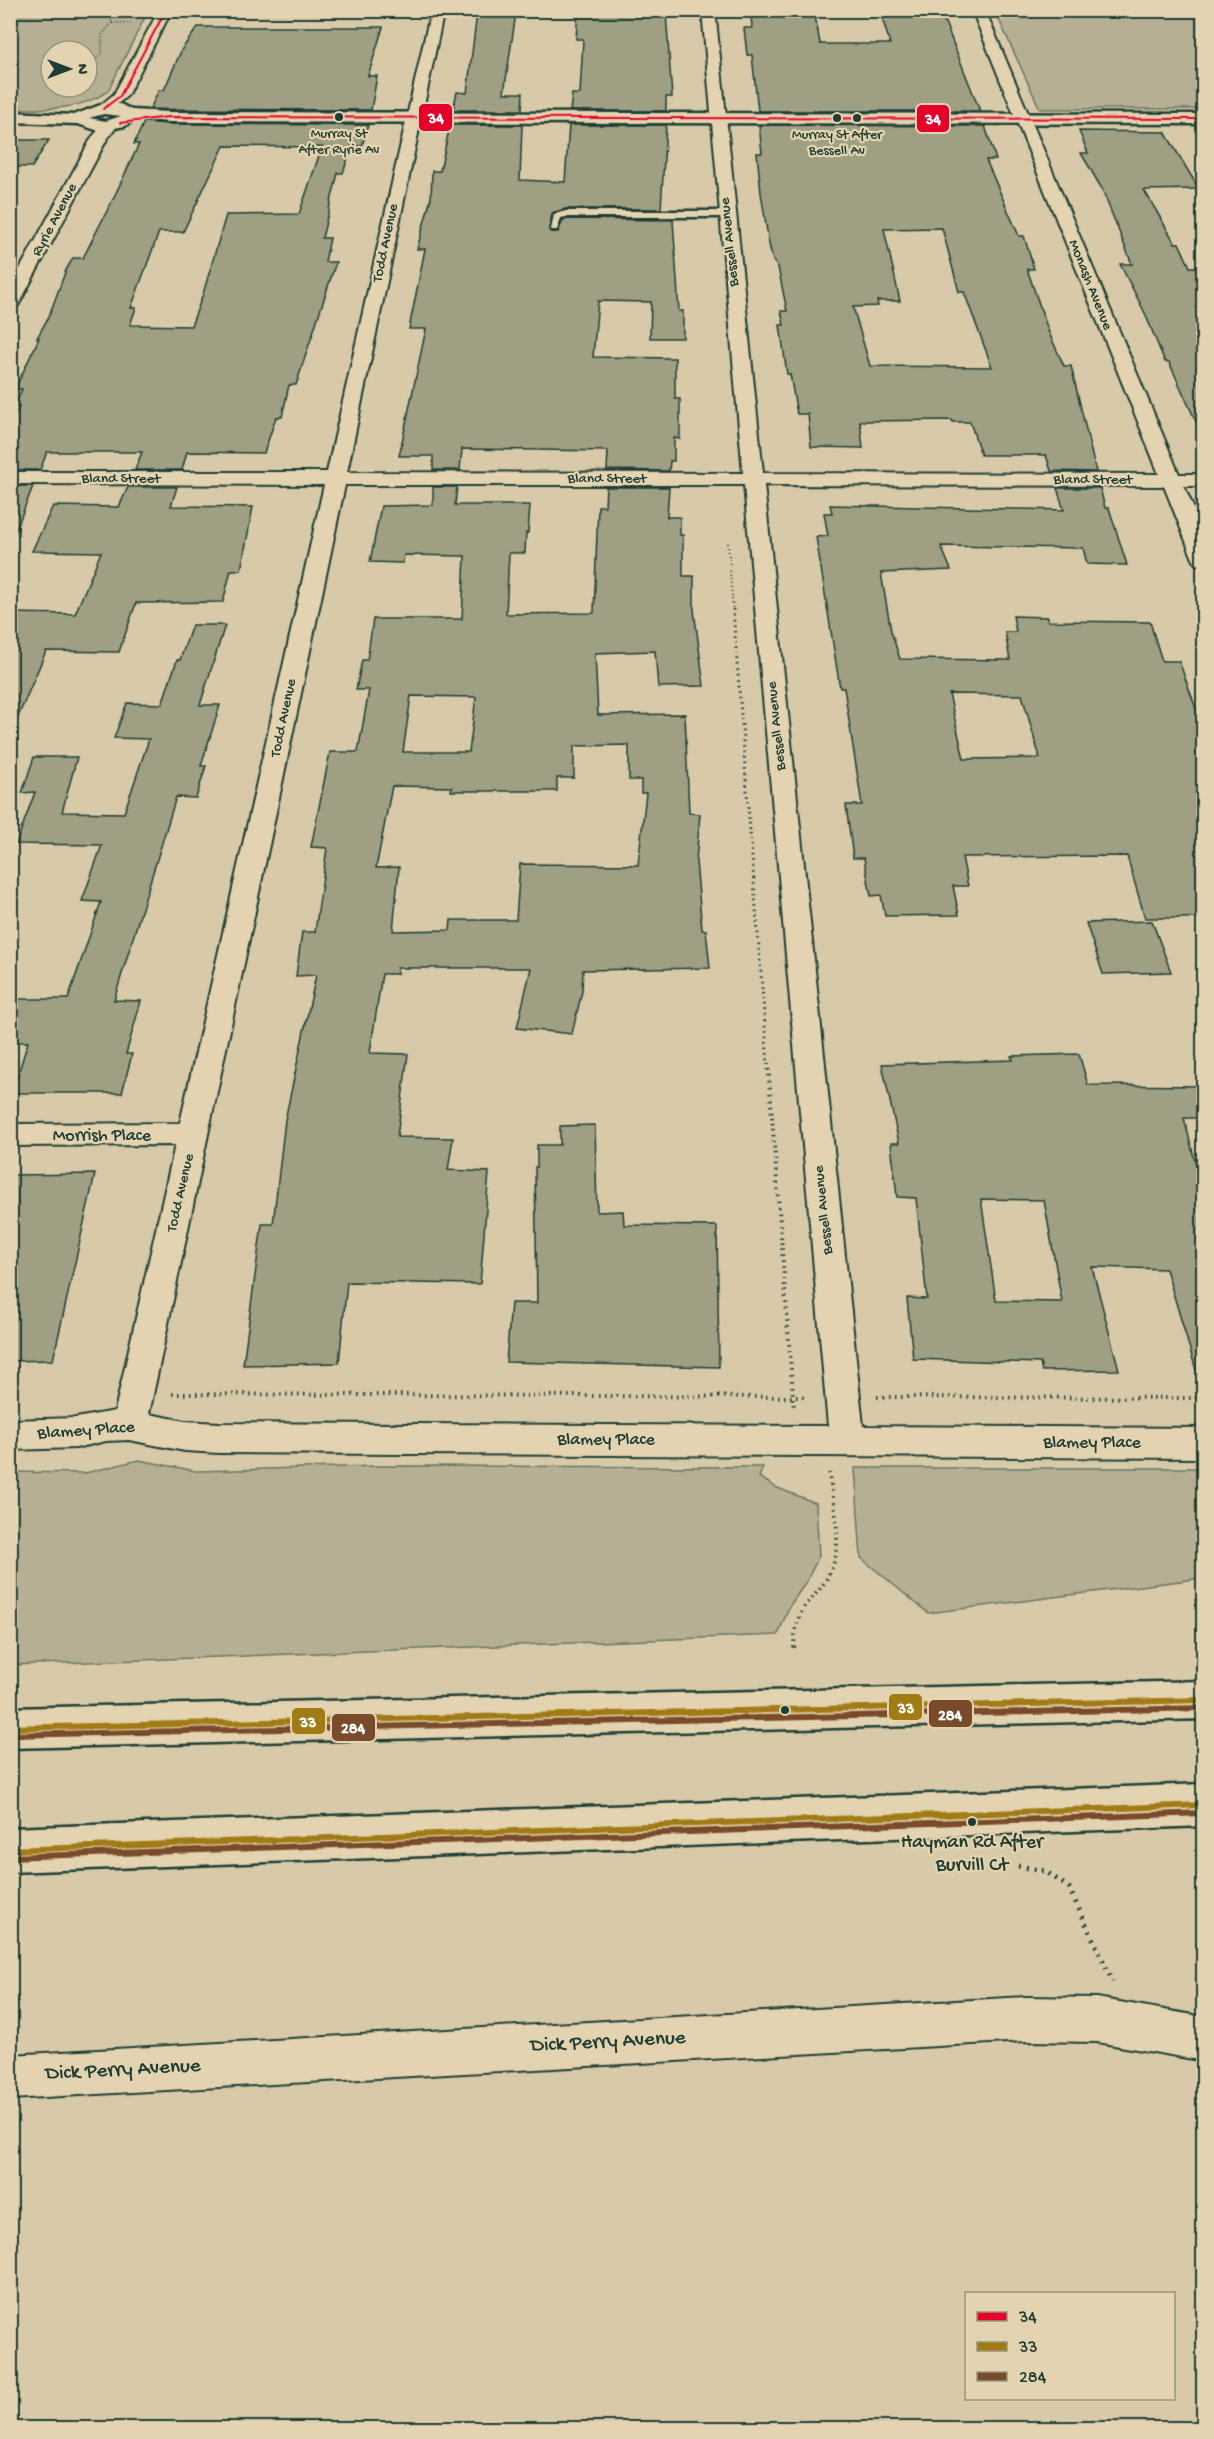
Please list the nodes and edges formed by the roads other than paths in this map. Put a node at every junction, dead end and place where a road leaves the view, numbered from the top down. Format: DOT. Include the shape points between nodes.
graph roads {
  1 [pos="166,10"];
  2 [pos="438,10"];
  3 [pos="708,10"];
  4 [pos="978,10"];
  5 [pos="103,109"];
  6 [pos="10,117"];
  7 [pos="413,117"];
  8 [pos="107,118"];
  9 [pos="719,118"];
  10 [pos="1023,119"];
  11 [pos="1203,119"];
  12 [pos="728,214"];
  13 [pos="554,228"];
  14 [pos="10,304"];
  15 [pos="10,478"];
  16 [pos="334,479"];
  17 [pos="753,479"];
  18 [pos="1169,480"];
  19 [pos="1203,480"];
  20 [pos="1203,560"];
  21 [pos="194,1134"];
  22 [pos="10,1135"];
  23 [pos="132,1409"];
  24 [pos="10,1436"];
  25 [pos="847,1441"];
  26 [pos="1203,1443"];
  27 [pos="1203,1700"];
  28 [pos="10,1728"];
  29 [pos="1203,1805"];
  30 [pos="10,1850"];
  31 [pos="1203,2039"];
  32 [pos="10,2078"];
  1 -- 8 [label="street, Ryrie Avenue"];
  2 -- 7 [label="street, Todd Avenue"];
  3 -- 9 [label="street, Bessell Avenue"];
  4 -- 10 [label="street, Monash Avenue"];
  5 -- 8 [label="main road"];
  5 -- 8 [label="street, Ryrie Avenue"];
  6 -- 8 [label="main road"];
  7 -- 8 [label="main road"];
  7 -- 9 [label="main road"];
  7 -- 16 [label="street, Todd Avenue"];
  8 -- 14 [label="street, Ryrie Avenue"];
  9 -- 10 [label="main road"];
  9 -- 12 [label="street, Bessell Avenue"];
  10 -- 11 [label="main road"];
  10 -- 18 [label="street, Monash Avenue"];
  12 -- 13 [label="lane" via="566,214 557,216"];
  12 -- 17 [label="street, Bessell Avenue"];
  15 -- 16 [label="street, Bland Street"];
  16 -- 17 [label="street, Bland Street"];
  16 -- 21 [label="street, Todd Avenue"];
  17 -- 18 [label="street, Bland Street"];
  17 -- 25 [label="street, Bessell Avenue"];
  18 -- 19 [label="street, Bland Street"];
  18 -- 20 [label="street, Monash Avenue"];
  21 -- 22 [label="street, Morrish Place"];
  21 -- 23 [label="street, Todd Avenue"];
  23 -- 24 [label="street, Blamey Place" via="106,1426 76,1433"];
  23 -- 25 [label="street, Blamey Place" via="209,1438"];
  25 -- 26 [label="street, Blamey Place"];
  27 -- 28 [label="main road"];
  29 -- 30 [label="main road"];
  31 -- 32 [label="street, Dick Perry Avenue" via="1097,2020 1026,2019"];
}
